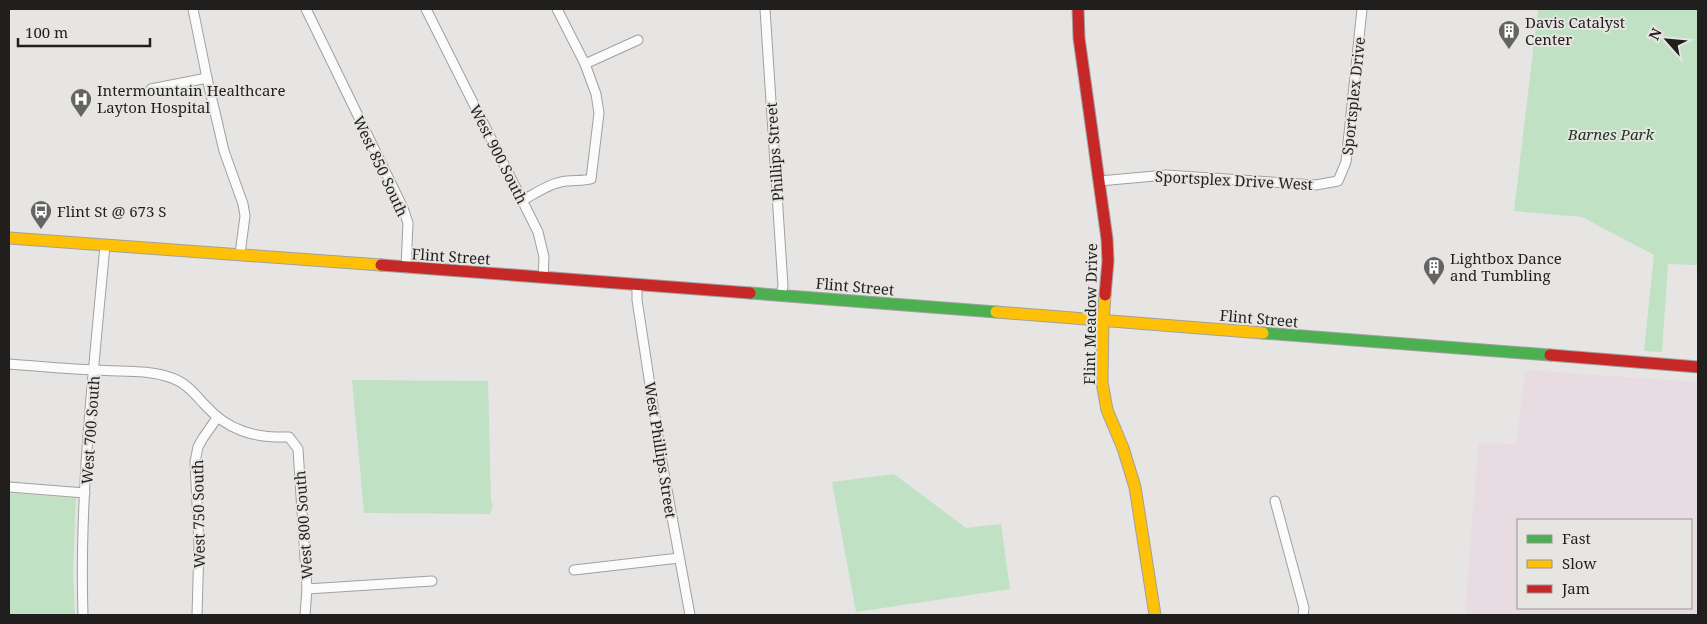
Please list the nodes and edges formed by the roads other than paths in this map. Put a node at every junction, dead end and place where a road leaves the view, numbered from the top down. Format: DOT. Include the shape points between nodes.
graph roads {
  1 [pos="192,9"];
  2 [pos="306,9"];
  3 [pos="426,9"];
  4 [pos="557,9"];
  5 [pos="765,9"];
  6 [pos="1078,9"];
  7 [pos="1362,9"];
  8 [pos="638,40"];
  9 [pos="585,64"];
  10 [pos="207,78"];
  11 [pos="151,89"];
  12 [pos="1099,181"];
  13 [pos="1338,181"];
  14 [pos="522,200"];
  15 [pos="9,238"];
  16 [pos="105,245"];
  17 [pos="240,254"];
  18 [pos="406,268"];
  19 [pos="543,278"];
  20 [pos="637,285"];
  21 [pos="781,295"];
  22 [pos="1103,321"];
  23 [pos="9,364"];
  24 [pos="1698,367"];
  25 [pos="94,370"];
  26 [pos="217,418"];
  27 [pos="9,487"];
  28 [pos="85,493"];
  29 [pos="1275,501"];
  30 [pos="679,558"];
  31 [pos="574,570"];
  32 [pos="432,581"];
  33 [pos="307,590"];
  34 [pos="83,615"];
  35 [pos="197,615"];
  36 [pos="305,615"];
  37 [pos="690,615"];
  38 [pos="1154,615"];
  39 [pos="1302,615"];
  1 -- 10 [label="street"];
  2 -- 18 [label="street, West 850 South" via="403,208 408,223"];
  3 -- 14 [label="street, West 900 South"];
  4 -- 9 [label="street"];
  5 -- 21 [label="street, Phillips Street"];
  6 -- 12 [label="street, Flint Meadow Drive" via="1079,38"];
  7 -- 13 [label="street, Sportsplex Drive" via="1346,162"];
  8 -- 9 [label="street"];
  9 -- 14 [label="street" via="599,113 591,180 556,183"];
  10 -- 11 [label="street"];
  10 -- 17 [label="street" via="224,151 243,204 245,216"];
  12 -- 13 [label="street, Sportsplex Drive West" via="1166,175 1316,185"];
  12 -- 22 [label="street, Flint Meadow Drive" via="1108,261"];
  14 -- 19 [label="street, West 900 South" via="538,232 544,257"];
  15 -- 16 [label="street, Flint Street"];
  16 -- 17 [label="street, Flint Street"];
  16 -- 25 [label="street, West 700 South"];
  17 -- 18 [label="street, Flint Street"];
  18 -- 19 [label="street, Flint Street"];
  19 -- 20 [label="street, Flint Street"];
  20 -- 21 [label="street, Flint Street"];
  20 -- 30 [label="street, West Phillips Street"];
  21 -- 22 [label="street, Flint Street"];
  22 -- 24 [label="street, Flint Street"];
  22 -- 38 [label="street, Flint Meadow Drive" via="1102,382 1107,410 1135,487"];
  23 -- 25 [label="street"];
  25 -- 26 [label="street" via="157,373 175,378 189,387"];
  25 -- 28 [label="street, West 700 South"];
  26 -- 33 [label="street, West 800 South" via="240,432 267,438 289,437 298,449"];
  26 -- 35 [label="street, West 750 South" via="198,447 195,462 199,546"];
  27 -- 28 [label="street"];
  28 -- 34 [label="street, West 700 South"];
  29 -- 39 [label="street" via="1304,608"];
  30 -- 31 [label="street"];
  30 -- 37 [label="street, West Phillips Street"];
  32 -- 33 [label="street"];
  33 -- 36 [label="street, West 800 South"];
}
